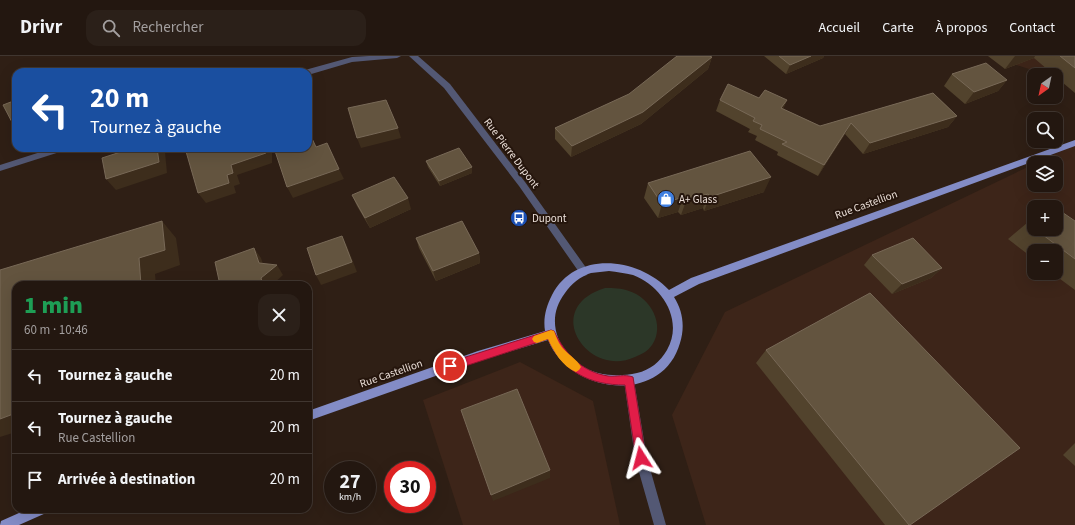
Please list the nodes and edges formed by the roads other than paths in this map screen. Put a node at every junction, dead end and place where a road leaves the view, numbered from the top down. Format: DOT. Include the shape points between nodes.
graph roads {
  1 [pos="397,56"];
  2 [pos="413,56"];
  3 [pos="312,71"];
  4 [pos="1075,143"];
  5 [pos="50,152"];
  6 [pos="0,168"];
  7 [pos="584,272"];
  8 [pos="668,295"];
  9 [pos="551,334"];
  10 [pos="629,381"];
  11 [pos="312,415"];
  12 [pos="33,513"];
  13 [pos="5,525"];
  14 [pos="660,525"];
  1 -- 3 [label="street" via="352,60"];
  2 -- 7 [label="street, Rue Pierre Dupont" via="447,86 522,184"];
  4 -- 8 [label="main road, Rue Castellion" via="695,281"];
  5 -- 6 [label="street"];
  7 -- 8 [label="main road" via="609,267 628,269 644,276"];
  7 -- 9 [label="main road" via="563,286 554,299 550,315"];
  8 -- 10 [label="main road" via="678,316 679,333 674,350 664,364 648,375"];
  9 -- 10 [label="main road" via="557,348 570,363 588,375 608,381"];
  9 -- 11 [label="main road, Rue Castellion" via="478,356"];
  10 -- 14 [label="street" via="641,458"];
  12 -- 13 [label="main road"];
}
